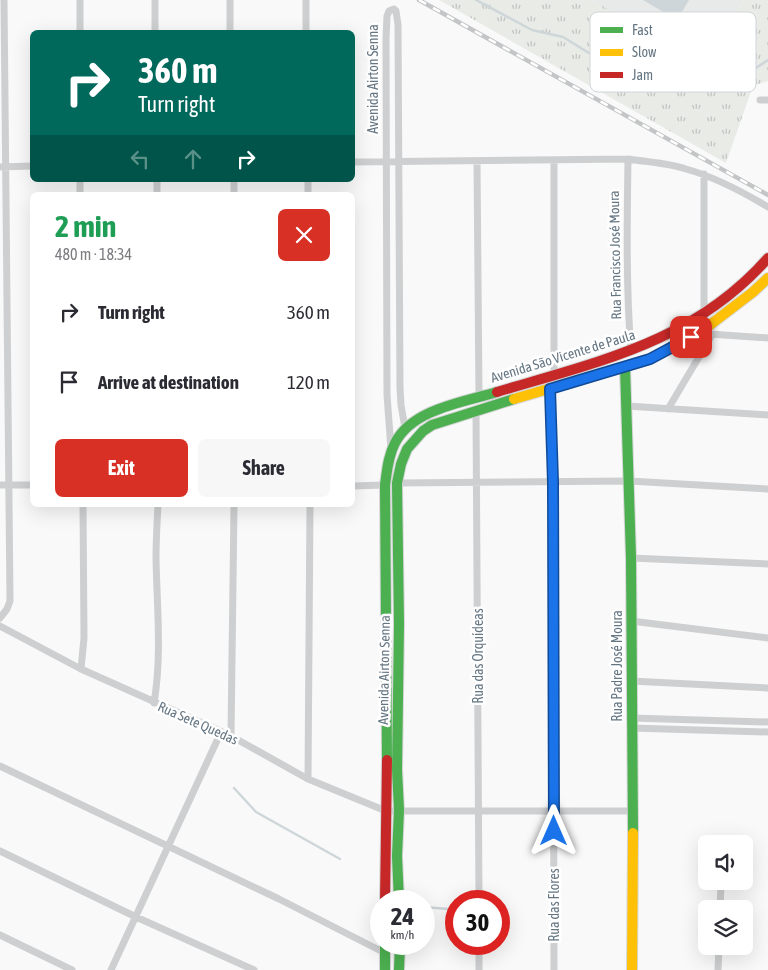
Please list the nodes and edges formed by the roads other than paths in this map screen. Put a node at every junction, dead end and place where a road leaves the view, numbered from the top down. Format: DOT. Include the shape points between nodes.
graph roads {
  1 [pos="4,0"];
  2 [pos="80,0"];
  3 [pos="155,0"];
  4 [pos="230,0"];
  5 [pos="306,0"];
  6 [pos="80,30"];
  7 [pos="155,30"];
  8 [pos="230,30"];
  9 [pos="306,30"];
  10 [pos="760,100"];
  11 [pos="768,100"];
  12 [pos="628,159"];
  13 [pos="554,161"];
  14 [pos="355,162"];
  15 [pos="387,162"];
  16 [pos="398,162"];
  17 [pos="476,162"];
  18 [pos="30,166"];
  19 [pos="3,167"];
  20 [pos="704,174"];
  21 [pos="768,207"];
  22 [pos="768,258"];
  23 [pos="768,278"];
  24 [pos="388,288"];
  25 [pos="398,288"];
  26 [pos="704,314"];
  27 [pos="707,333"];
  28 [pos="768,338"];
  29 [pos="631,351"];
  30 [pos="625,367"];
  31 [pos="554,374"];
  32 [pos="516,386"];
  33 [pos="550,389"];
  34 [pos="479,396"];
  35 [pos="520,396"];
  36 [pos="627,406"];
  37 [pos="668,409"];
  38 [pos="476,412"];
  39 [pos="768,415"];
  40 [pos="406,428"];
  41 [pos="410,442"];
  42 [pos="391,449"];
  43 [pos="476,482"];
  44 [pos="553,482"];
  45 [pos="629,482"];
  46 [pos="398,483"];
  47 [pos="4,485"];
  48 [pos="30,485"];
  49 [pos="385,485"];
  50 [pos="355,486"];
  51 [pos="768,489"];
  52 [pos="83,507"];
  53 [pos="158,507"];
  54 [pos="234,507"];
  55 [pos="310,507"];
  56 [pos="631,558"];
  57 [pos="768,564"];
  58 [pos="0,618"];
  59 [pos="631,621"];
  60 [pos="0,626"];
  61 [pos="768,638"];
  62 [pos="81,669"];
  63 [pos="631,682"];
  64 [pos="768,688"];
  65 [pos="154,703"];
  66 [pos="697,720"];
  67 [pos="756,722"];
  68 [pos="768,722"];
  69 [pos="631,723"];
  70 [pos="696,731"];
  71 [pos="221,732"];
  72 [pos="755,732"];
  73 [pos="768,732"];
  74 [pos="230,736"];
  75 [pos="392,748"];
  76 [pos="0,766"];
  77 [pos="392,769"];
  78 [pos="308,780"];
  79 [pos="399,810"];
  80 [pos="386,811"];
  81 [pos="479,811"];
  82 [pos="554,811"];
  83 [pos="632,811"];
  84 [pos="169,847"];
  85 [pos="0,851"];
  86 [pos="385,890"];
  87 [pos="399,890"];
  88 [pos="479,890"];
  89 [pos="136,917"];
  90 [pos="0,935"];
  91 [pos="370,941"];
  92 [pos="385,955"];
  93 [pos="400,955"];
  94 [pos="479,955"];
  95 [pos="719,955"];
  96 [pos="632,968"];
  97 [pos="72,970"];
  98 [pos="111,970"];
  99 [pos="254,970"];
  100 [pos="386,970"];
  101 [pos="400,970"];
  102 [pos="479,970"];
  103 [pos="554,970"];
  104 [pos="718,970"];
  1 -- 19 [label="street"];
  2 -- 6 [label="street"];
  3 -- 7 [label="street"];
  4 -- 8 [label="street"];
  5 -- 9 [label="street"];
  10 -- 11 [label="street"];
  12 -- 13 [label="street"];
  12 -- 20 [label="street"];
  12 -- 29 [label="street, Rua Francisco José Moura"];
  13 -- 17 [label="street"];
  13 -- 31 [label="street"];
  14 -- 15 [label="street"];
  15 -- 16 [label="street"];
  15 -- 16 [label="street, Avenida Airton Senna" via="387,16 394,9 398,25"];
  15 -- 24 [label="street, Avenida Airton Senna"];
  16 -- 17 [label="street"];
  16 -- 25 [label="street, Avenida Airton Senna"];
  17 -- 34 [label="street"];
  18 -- 19 [label="street"];
  19 -- 47 [label="street"];
  20 -- 21 [label="street"];
  20 -- 26 [label="street"];
  22 -- 26 [label="main road, Avenida São Vicente de Paula" via="743,284"];
  23 -- 27 [label="main road, Avenida São Vicente de Paula"];
  24 -- 25 [label="street"];
  24 -- 42 [label="street, Avenida Airton Senna" via="387,395"];
  25 -- 40 [label="street, Avenida Airton Senna" via="400,388"];
  26 -- 29 [label="main road, Avenida São Vicente de Paula"];
  27 -- 28 [label="street"];
  27 -- 30 [label="main road, Avenida São Vicente de Paula"];
  27 -- 37 [label="street"];
  29 -- 31 [label="main road, Avenida São Vicente de Paula"];
  30 -- 33 [label="main road, Avenida São Vicente de Paula"];
  30 -- 36 [label="main road, Rua Padre José Moura"];
  31 -- 32 [label="main road, Avenida São Vicente de Paula"];
  32 -- 34 [label="main road, Avenida São Vicente de Paula"];
  32 -- 35 [label="main road"];
  33 -- 35 [label="main road, Avenida São Vicente de Paula"];
  33 -- 44 [label="street, Rua das Flores"];
  34 -- 40 [label="main road, Avenida São Vicente de Paula" via="430,412"];
  35 -- 38 [label="main road, Avenida São Vicente de Paula"];
  36 -- 37 [label="street"];
  36 -- 45 [label="main road, Rua Padre José Moura"];
  37 -- 39 [label="street"];
  38 -- 41 [label="main road, Avenida São Vicente de Paula" via="432,425"];
  38 -- 43 [label="street, Rua das Orquídeas"];
  40 -- 42 [label="main road, Avenida Airton Senna"];
  41 -- 46 [label="main road, Avenida Airton Senna" via="399,467"];
  42 -- 49 [label="main road, Avenida Airton Senna"];
  43 -- 44 [label="street"];
  43 -- 46 [label="street"];
  43 -- 81 [label="street, Rua das Orquídeas"];
  44 -- 45 [label="street"];
  44 -- 82 [label="street, Rua das Flores"];
  45 -- 51 [label="street"];
  45 -- 56 [label="main road, Rua Padre José Moura"];
  46 -- 75 [label="main road, Avenida Airton Senna" via="399,624"];
  47 -- 48 [label="street"];
  47 -- 58 [label="street" via="10,601"];
  49 -- 50 [label="street"];
  49 -- 75 [label="main road, Avenida Airton Senna"];
  52 -- 62 [label="street" via="84,638"];
  53 -- 65 [label="street" via="157,686"];
  54 -- 74 [label="street"];
  55 -- 78 [label="street"];
  56 -- 57 [label="street"];
  56 -- 59 [label="main road, Rua Padre José Moura"];
  59 -- 61 [label="street"];
  59 -- 63 [label="main road, Rua Padre José Moura"];
  60 -- 62 [label="street, Rua Sete Quedas"];
  62 -- 65 [label="street, Rua Sete Quedas"];
  63 -- 64 [label="street"];
  63 -- 69 [label="main road, Rua Padre José Moura"];
  65 -- 71 [label="street, Rua Sete Quedas"];
  66 -- 67 [label="street"];
  66 -- 69 [label="street"];
  66 -- 70 [label="street"];
  67 -- 68 [label="street"];
  67 -- 72 [label="street"];
  69 -- 70 [label="street"];
  69 -- 83 [label="main road, Rua Padre José Moura"];
  70 -- 72 [label="street"];
  71 -- 74 [label="street, Rua Sete Quedas"];
  71 -- 84 [label="street"];
  72 -- 73 [label="street"];
  74 -- 78 [label="street, Rua Sete Quedas"];
  75 -- 77 [label="main road, Avenida Airton Senna"];
  76 -- 84 [label="street"];
  77 -- 79 [label="main road, Avenida Airton Senna"];
  77 -- 80 [label="main road, Avenida Airton Senna"];
  78 -- 80 [label="street, Rua Sete Quedas"];
  79 -- 80 [label="street, Rua Sete Quedas"];
  79 -- 81 [label="street, Rua Sete Quedas"];
  79 -- 87 [label="main road, Avenida Airton Senna"];
  80 -- 86 [label="main road, Avenida Airton Senna"];
  81 -- 82 [label="street, Rua Sete Quedas"];
  81 -- 88 [label="street, Rua das Orquídeas"];
  82 -- 83 [label="street, Rua Sete Quedas"];
  82 -- 103 [label="street, Rua das Flores"];
  83 -- 96 [label="main road, Rua Padre José Moura"];
  84 -- 89 [label="street"];
  84 -- 91 [label="street"];
  85 -- 89 [label="street"];
  89 -- 98 [label="street"];
  89 -- 99 [label="street"];
  90 -- 97 [label="street"];
  92 -- 100 [label="main road"];
  93 -- 101 [label="main road"];
  94 -- 102 [label="street"];
  95 -- 104 [label="street"];
}
